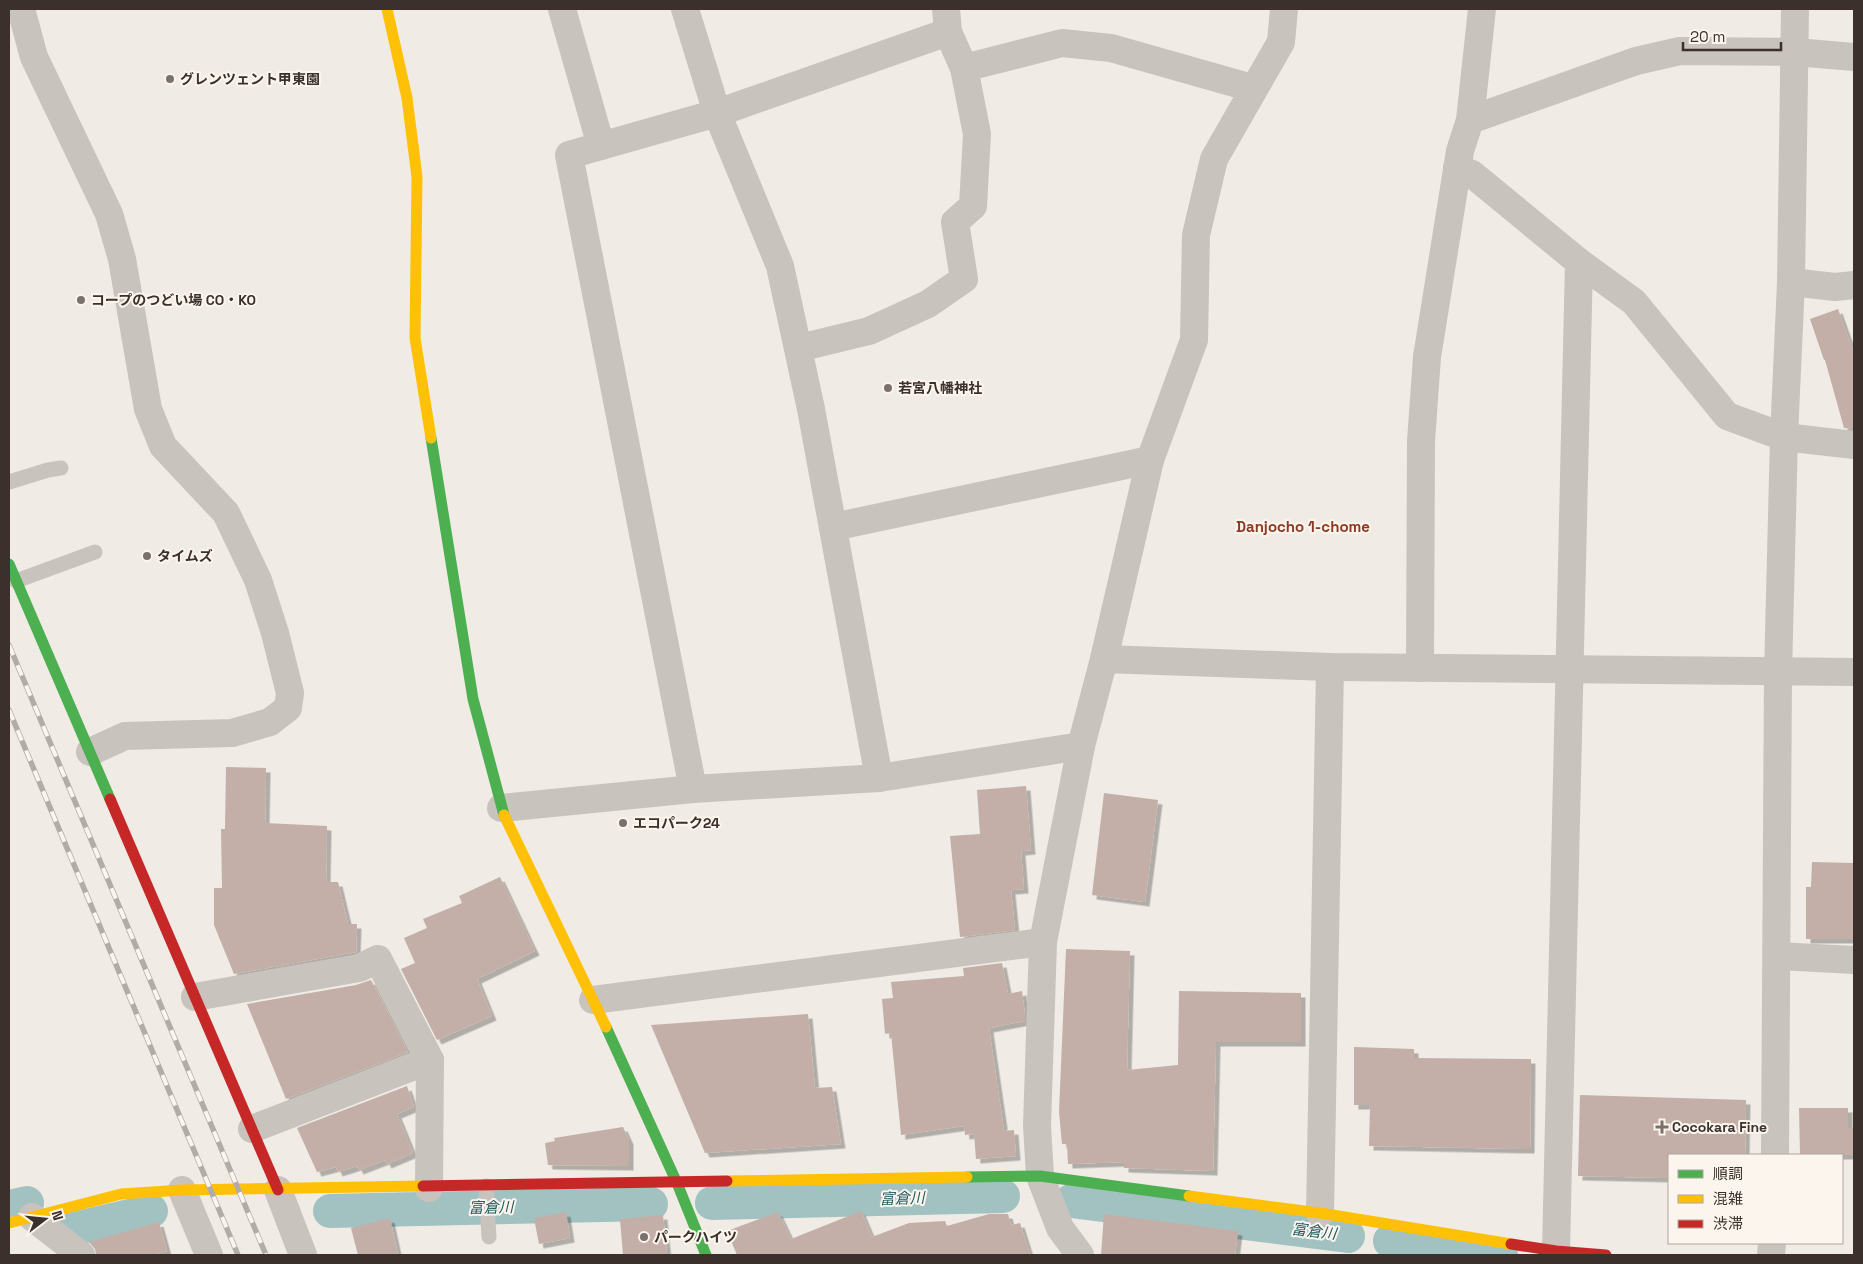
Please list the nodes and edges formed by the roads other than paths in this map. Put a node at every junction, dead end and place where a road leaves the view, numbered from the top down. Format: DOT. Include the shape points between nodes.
graph roads {
  1 [pos="21,9"];
  2 [pos="388,9"];
  3 [pos="562,9"];
  4 [pos="685,9"];
  5 [pos="1284,9"];
  6 [pos="1482,9"];
  7 [pos="1795,9"];
  8 [pos="946,20"];
  9 [pos="1795,52"];
  10 [pos="1854,56"];
  11 [pos="964,68"];
  12 [pos="1252,88"];
  13 [pos="718,113"];
  14 [pos="1470,120"];
  15 [pos="601,146"];
  16 [pos="1457,168"];
  17 [pos="1579,262"];
  18 [pos="1791,282"];
  19 [pos="1854,285"];
  20 [pos="799,348"];
  21 [pos="1784,437"];
  22 [pos="1854,445"];
  23 [pos="1150,460"];
  24 [pos="61,468"];
  25 [pos="9,482"];
  26 [pos="833,527"];
  27 [pos="96,552"];
  28 [pos="9,564"];
  29 [pos="16,581"];
  30 [pos="1104,659"];
  31 [pos="1330,667"];
  32 [pos="1420,668"];
  33 [pos="1569,670"];
  34 [pos="1854,672"];
  35 [pos="1778,673"];
  36 [pos="1082,746"];
  37 [pos="90,752"];
  38 [pos="879,778"];
  39 [pos="693,789"];
  40 [pos="501,808"];
  41 [pos="1043,942"];
  42 [pos="1777,956"];
  43 [pos="1854,960"];
  44 [pos="195,997"];
  45 [pos="593,1000"];
  46 [pos="430,1060"];
  47 [pos="252,1130"];
  48 [pos="1775,1154"];
  49 [pos="1040,1176"];
  50 [pos="677,1183"];
  51 [pos="486,1186"];
  52 [pos="429,1188"];
  53 [pos="182,1190"];
  54 [pos="278,1190"];
  55 [pos="1320,1213"];
  56 [pos="20,1220"];
  57 [pos="488,1237"];
  58 [pos="1556,1251"];
  59 [pos="82,1255"];
  60 [pos="209,1255"];
  61 [pos="303,1255"];
  62 [pos="706,1255"];
  63 [pos="1080,1255"];
  64 [pos="1606,1255"];
  1 -- 37 [label="street" via="34,58 109,214 122,260 148,409 163,446 226,514 258,580 290,693 288,708 270,722 232,733 125,736"];
  2 -- 40 [label="street" via="408,98 417,177 415,338 473,699"];
  3 -- 15 [label="street"];
  4 -- 13 [label="street"];
  5 -- 12 [label="street" via="1281,42"];
  6 -- 14 [label="street"];
  7 -- 9 [label="street"];
  8 -- 11 [label="street"];
  8 -- 13 [label="street"];
  9 -- 10 [label="street"];
  9 -- 14 [label="street" via="1680,51 1636,61"];
  9 -- 18 [label="street"];
  11 -- 12 [label="street" via="1062,43 1111,48"];
  11 -- 20 [label="street" via="977,134 973,206 955,222 964,279 928,304 869,331"];
  12 -- 23 [label="street" via="1214,159 1196,235 1194,340"];
  13 -- 15 [label="street"];
  13 -- 20 [label="street" via="780,266"];
  14 -- 16 [label="street"];
  15 -- 39 [label="street" via="569,155"];
  16 -- 17 [label="street" via="1472,174"];
  16 -- 32 [label="street" via="1427,357 1421,440"];
  17 -- 21 [label="street" via="1634,302 1727,416"];
  17 -- 33 [label="street"];
  18 -- 19 [label="street" via="1835,287"];
  18 -- 21 [label="street"];
  20 -- 26 [label="street"];
  21 -- 22 [label="street"];
  21 -- 35 [label="street"];
  23 -- 26 [label="street"];
  23 -- 30 [label="street"];
  24 -- 25 [label="lane"];
  26 -- 38 [label="street"];
  27 -- 29 [label="lane"];
  28 -- 29 [label="street"];
  29 -- 37 [label="street"];
  30 -- 31 [label="street"];
  30 -- 36 [label="street"];
  31 -- 32 [label="street"];
  31 -- 55 [label="street"];
  32 -- 33 [label="street"];
  33 -- 35 [label="street"];
  33 -- 58 [label="street"];
  34 -- 35 [label="street"];
  35 -- 42 [label="street"];
  36 -- 38 [label="street"];
  36 -- 41 [label="street"];
  37 -- 44 [label="street"];
  38 -- 39 [label="street"];
  39 -- 40 [label="street"];
  40 -- 45 [label="street"];
  41 -- 45 [label="street"];
  41 -- 49 [label="street" via="1037,1126"];
  42 -- 43 [label="street"];
  42 -- 48 [label="street"];
  44 -- 46 [label="street" via="359,968 378,959"];
  44 -- 47 [label="street"];
  45 -- 50 [label="street"];
  46 -- 47 [label="street"];
  46 -- 52 [label="street"];
  47 -- 54 [label="street"];
  49 -- 50 [label="street"];
  49 -- 55 [label="street"];
  49 -- 63 [label="street" via="1060,1228"];
  50 -- 51 [label="street"];
  50 -- 62 [label="street"];
  51 -- 52 [label="street"];
  51 -- 57 [label="lane"];
  52 -- 54 [label="street"];
  53 -- 54 [label="street"];
  53 -- 56 [label="street" via="121,1194"];
  53 -- 60 [label="street"];
  54 -- 61 [label="street"];
  55 -- 58 [label="street"];
  56 -- 59 [label="street"];
  58 -- 64 [label="street"];
}
